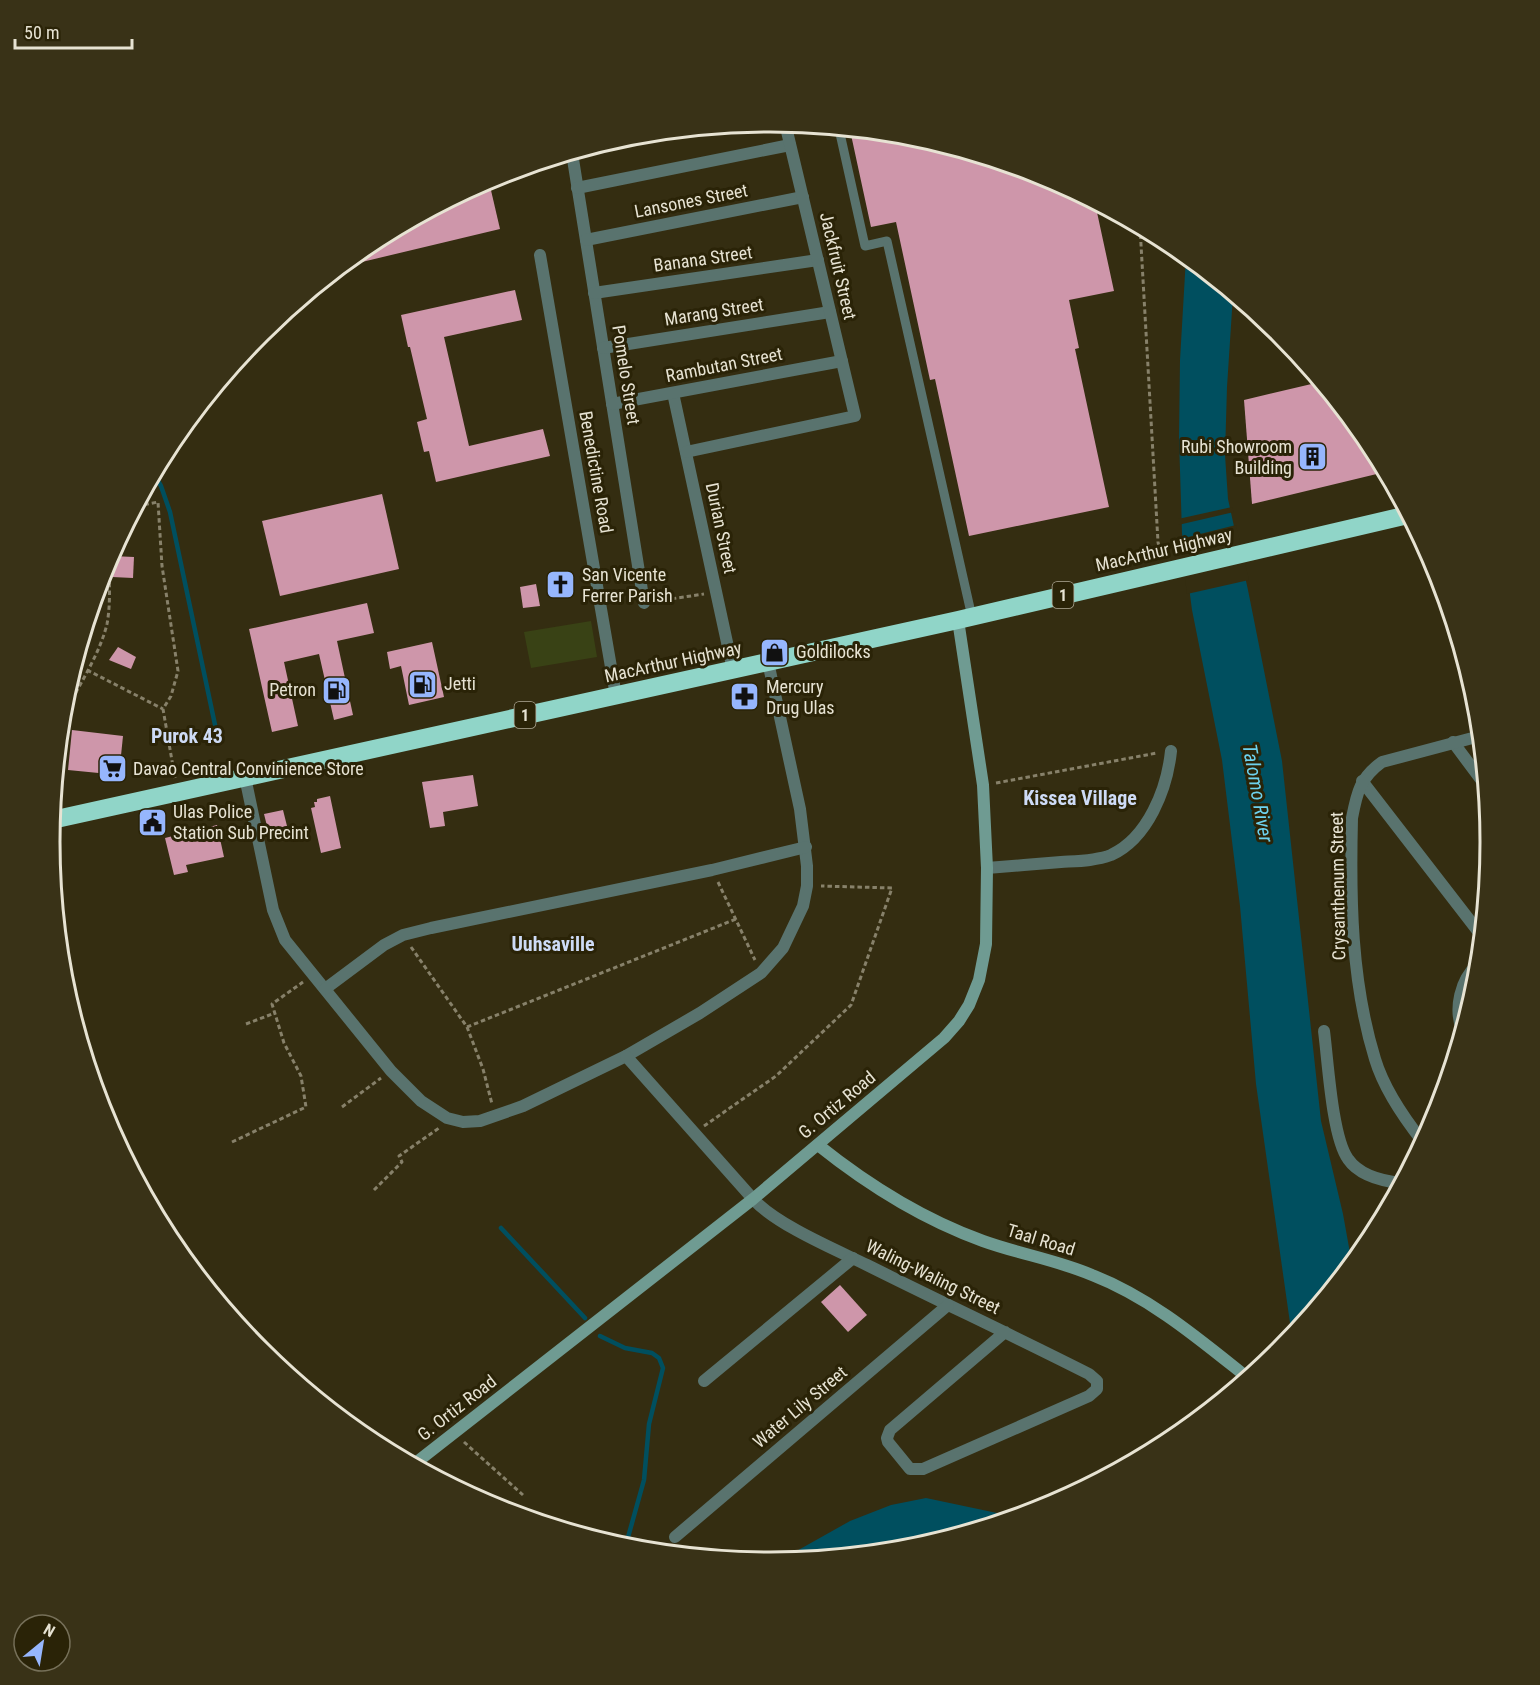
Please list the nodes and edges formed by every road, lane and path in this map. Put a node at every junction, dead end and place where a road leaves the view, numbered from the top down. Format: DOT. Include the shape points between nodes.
graph roads {
  1 [pos="787,133"];
  2 [pos="841,137"];
  3 [pos="790,145"];
  4 [pos="573,161"];
  5 [pos="578,188"];
  6 [pos="803,197"];
  7 [pos="1141,238"];
  8 [pos="586,240"];
  9 [pos="540,255"];
  10 [pos="818,260"];
  11 [pos="594,293"];
  12 [pos="830,312"];
  13 [pos="603,348"];
  14 [pos="842,361"];
  15 [pos="673,393"];
  16 [pos="612,404"];
  17 [pos="686,452"];
  18 [pos="146,504"];
  19 [pos="1401,517"];
  20 [pos="1166,571"];
  21 [pos="109,584"];
  22 [pos="109,589"];
  23 [pos="716,592"];
  24 [pos="644,603"];
  25 [pos="965,619"];
  26 [pos="768,662"];
  27 [pos="87,670"];
  28 [pos="733,670"];
  29 [pos="77,689"];
  30 [pos="616,696"];
  31 [pos="164,709"];
  32 [pos="1472,738"];
  33 [pos="1453,742"];
  34 [pos="1171,751"];
  35 [pos="1476,773"];
  36 [pos="245,777"];
  37 [pos="1362,781"];
  38 [pos="983,785"];
  39 [pos="177,792"];
  40 [pos="61,815"];
  41 [pos="806,847"];
  42 [pos="987,868"];
  43 [pos="712,870"];
  44 [pos="807,886"];
  45 [pos="736,919"];
  46 [pos="1475,927"];
  47 [pos="403,935"];
  48 [pos="761,973"];
  49 [pos="313,975"];
  50 [pos="1466,978"];
  51 [pos="325,989"];
  52 [pos="275,1013"];
  53 [pos="1458,1019"];
  54 [pos="246,1024"];
  55 [pos="467,1027"];
  56 [pos="1324,1031"];
  57 [pos="626,1056"];
  58 [pos="391,1071"];
  59 [pos="342,1107"];
  60 [pos="447,1118"];
  61 [pos="495,1118"];
  62 [pos="695,1133"];
  63 [pos="1417,1134"];
  64 [pos="232,1142"];
  65 [pos="818,1144"];
  66 [pos="1393,1183"];
  67 [pos="374,1190"];
  68 [pos="753,1199"];
  69 [pos="853,1258"];
  70 [pos="948,1305"];
  71 [pos="1005,1332"];
  72 [pos="1242,1373"];
  73 [pos="704,1381"];
  74 [pos="453,1434"];
  75 [pos="420,1460"];
  76 [pos="523,1495"];
  77 [pos="675,1537"];
  1 -- 3 [label="street, Jackfruit Street"];
  2 -- 25 [label="lane" via="865,246 887,241"];
  3 -- 5 [label="street"];
  3 -- 6 [label="street, Jackfruit Street"];
  4 -- 5 [label="street, Pomelo Street"];
  5 -- 8 [label="street, Pomelo Street"];
  6 -- 8 [label="street, Lansones Street"];
  6 -- 10 [label="street, Jackfruit Street"];
  7 -- 20 [label="path" via="1158,542"];
  8 -- 11 [label="street, Pomelo Street"];
  9 -- 30 [label="street, Benedictine Road"];
  10 -- 11 [label="street, Banana Street"];
  10 -- 12 [label="street, Jackfruit Street"];
  11 -- 13 [label="street, Pomelo Street"];
  12 -- 13 [label="street, Marang Street"];
  12 -- 14 [label="street, Jackfruit Street"];
  13 -- 16 [label="street, Pomelo Street"];
  14 -- 15 [label="street, Rambutan Street"];
  14 -- 17 [label="street, Jackfruit Street" via="855,417"];
  15 -- 16 [label="street, Rambutan Street"];
  15 -- 17 [label="street, Durian Street"];
  16 -- 24 [label="street, Pomelo Street"];
  17 -- 23 [label="street, Durian Street"];
  18 -- 31 [label="path" via="158,502 162,566 178,671"];
  19 -- 20 [label="highway, MacArthur Highway / 1"];
  20 -- 25 [label="highway, MacArthur Highway / 1"];
  21 -- 22 [label="path"];
  22 -- 27 [label="path" via="106,626"];
  23 -- 24 [label="path"];
  23 -- 28 [label="street, Durian Street"];
  25 -- 26 [label="highway, MacArthur Highway / 1"];
  25 -- 38 [label="street, G. Ortiz Road"];
  26 -- 28 [label="highway, MacArthur Highway / 1"];
  26 -- 41 [label="street"];
  27 -- 29 [label="path"];
  27 -- 31 [label="path"];
  28 -- 30 [label="highway, MacArthur Highway / 1"];
  30 -- 36 [label="highway, MacArthur Highway / 1"];
  31 -- 39 [label="path"];
  32 -- 33 [label="street"];
  33 -- 35 [label="street"];
  33 -- 37 [label="street" via="1382,762"];
  34 -- 38 [label="path"];
  34 -- 42 [label="street" via="1157,802 1138,834 1125,846 1098,859"];
  36 -- 39 [label="highway, MacArthur Highway / 1"];
  36 -- 49 [label="street" via="278,926"];
  37 -- 46 [label="street"];
  37 -- 63 [label="street, Crysanthenum Street" via="1352,818 1352,839 1354,949 1364,1015 1375,1061 1394,1101"];
  38 -- 42 [label="street, G. Ortiz Road"];
  39 -- 40 [label="highway, MacArthur Highway / 1"];
  41 -- 43 [label="street"];
  41 -- 44 [label="street"];
  42 -- 65 [label="street, G. Ortiz Road" via="986,944 979,980 964,1013 944,1038"];
  43 -- 45 [label="path"];
  43 -- 47 [label="street"];
  44 -- 48 [label="street" via="791,935"];
  44 -- 62 [label="path" via="892,888 851,1005 776,1076"];
  45 -- 48 [label="path"];
  45 -- 55 [label="path"];
  47 -- 51 [label="street" via="367,956"];
  47 -- 55 [label="path"];
  48 -- 57 [label="street"];
  49 -- 51 [label="street"];
  49 -- 52 [label="path" via="272,1004"];
  50 -- 53 [label="street"];
  51 -- 58 [label="street"];
  52 -- 54 [label="path"];
  52 -- 64 [label="path" via="284,1044 301,1076 306,1107"];
  55 -- 61 [label="path"];
  56 -- 66 [label="street" via="1337,1130 1348,1159 1364,1173"];
  57 -- 61 [label="street"];
  57 -- 62 [label="street, Waling-Waling Street"];
  58 -- 59 [label="path"];
  58 -- 60 [label="street" via="421,1101"];
  60 -- 61 [label="street" via="463,1122"];
  60 -- 67 [label="path" via="438,1129 399,1156 402,1162"];
  62 -- 68 [label="street, Waling-Waling Street"];
  65 -- 68 [label="street, G. Ortiz Road"];
  65 -- 72 [label="street, Taal Road" via="849,1170 920,1214 986,1242 1093,1275 1139,1297 1181,1324"];
  68 -- 69 [label="street, Waling-Waling Street" via="782,1221"];
  68 -- 74 [label="street, G. Ortiz Road"];
  69 -- 70 [label="street, Waling-Waling Street"];
  69 -- 73 [label="street"];
  70 -- 71 [label="street, Waling-Waling Street"];
  70 -- 77 [label="street, Water Lily Street"];
  71 -- 71 [label="street, Waling-Waling Street" via="1094,1377 1098,1385 1094,1393 923,1469 910,1469 888,1442 890,1430"];
  74 -- 75 [label="street, G. Ortiz Road"];
  74 -- 76 [label="path"];
}
